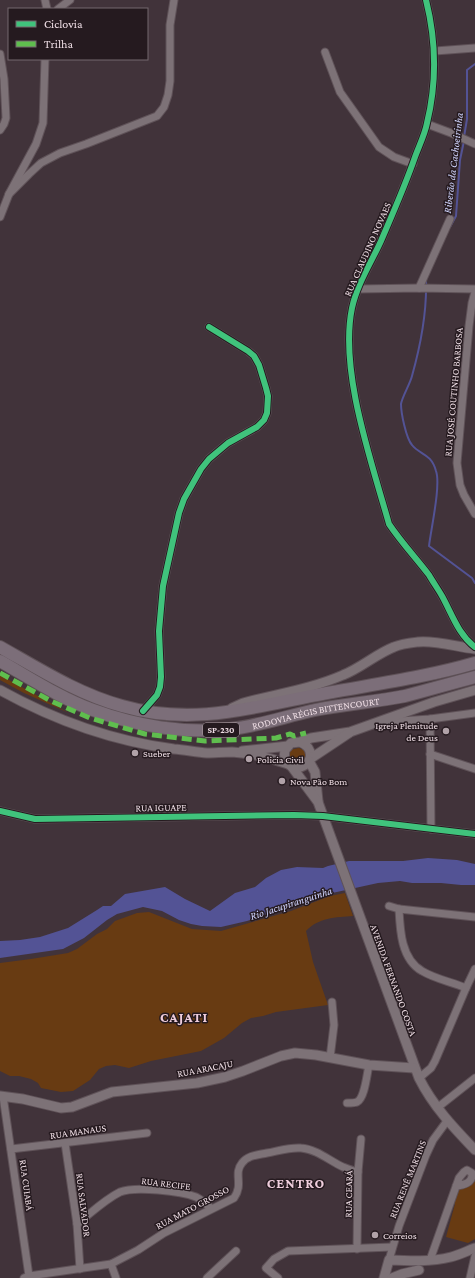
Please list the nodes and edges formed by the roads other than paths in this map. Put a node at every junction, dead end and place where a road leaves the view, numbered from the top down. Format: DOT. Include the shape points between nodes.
graph roads {
  1 [pos="70,0"];
  2 [pos="174,0"];
  3 [pos="426,0"];
  4 [pos="59,8"];
  5 [pos="475,48"];
  6 [pos="435,51"];
  7 [pos="325,52"];
  8 [pos="0,54"];
  9 [pos="45,60"];
  10 [pos="427,124"];
  11 [pos="0,130"];
  12 [pos="471,142"];
  13 [pos="413,164"];
  14 [pos="9,194"];
  15 [pos="1,213"];
  16 [pos="450,219"];
  17 [pos="421,288"];
  18 [pos="358,289"];
  19 [pos="475,289"];
  20 [pos="475,292"];
  21 [pos="210,327"];
  22 [pos="475,514"];
  23 [pos="0,647"];
  24 [pos="475,648"];
  25 [pos="0,661"];
  26 [pos="475,664"];
  27 [pos="475,677"];
  28 [pos="0,690"];
  29 [pos="475,690"];
  30 [pos="143,711"];
  31 [pos="475,713"];
  32 [pos="216,714"];
  33 [pos="430,719"];
  34 [pos="376,723"];
  35 [pos="350,732"];
  36 [pos="300,742"];
  37 [pos="288,746"];
  38 [pos="232,752"];
  39 [pos="430,754"];
  40 [pos="310,760"];
  41 [pos="290,766"];
  42 [pos="475,769"];
  43 [pos="318,802"];
  44 [pos="0,811"];
  45 [pos="323,816"];
  46 [pos="431,829"];
  47 [pos="475,834"];
  48 [pos="389,906"];
  49 [pos="399,909"];
  50 [pos="475,917"];
  51 [pos="475,969"];
  52 [pos="466,988"];
  53 [pos="332,1002"];
  54 [pos="330,1058"];
  55 [pos="369,1065"];
  56 [pos="414,1068"];
  57 [pos="419,1078"];
  58 [pos="475,1078"];
  59 [pos="1,1096"];
  60 [pos="347,1103"];
  61 [pos="437,1108"];
  62 [pos="447,1121"];
  63 [pos="147,1133"];
  64 [pos="361,1139"];
  65 [pos="65,1143"];
  66 [pos="11,1149"];
  67 [pos="475,1150"];
  68 [pos="358,1172"];
  69 [pos="456,1186"];
  70 [pos="210,1208"];
  71 [pos="77,1224"];
  72 [pos="392,1247"];
  73 [pos="475,1248"];
  74 [pos="357,1249"];
  75 [pos="236,1251"];
  76 [pos="475,1256"];
  77 [pos="389,1260"];
  78 [pos="430,1260"];
  79 [pos="111,1264"];
  80 [pos="80,1269"];
  81 [pos="419,1270"];
  82 [pos="58,1276"];
  83 [pos="27,1277"];
  84 [pos="116,1278"];
  85 [pos="207,1278"];
  86 [pos="278,1278"];
  87 [pos="384,1278"];
  88 [pos="392,1278"];
  89 [pos="470,1278"];
  1 -- 4 [label="street"];
  2 -- 14 [label="street" via="170,25 168,95 164,107 157,116 60,153 42,163"];
  3 -- 6 [label="street, RUA CLAUDINO NOVAES"];
  5 -- 6 [label="street"];
  6 -- 10 [label="street, RUA CLAUDINO NOVAES" via="433,93"];
  7 -- 13 [label="street" via="340,92 378,146 394,157"];
  8 -- 11 [label="street" via="6,118"];
  9 -- 14 [label="street" via="43,122 36,144"];
  10 -- 12 [label="street"];
  10 -- 13 [label="street, RUA CLAUDINO NOVAES"];
  13 -- 18 [label="street, RUA CLAUDINO NOVAES" via="402,194"];
  14 -- 15 [label="street"];
  16 -- 17 [label="street"];
  17 -- 18 [label="street"];
  17 -- 19 [label="street"];
  18 -- 24 [label="street, RUA CLAUDINO NOVAES" via="349,329 350,353 359,414 389,524 428,574 442,595 460,632"];
  20 -- 22 [label="street, RUA JOSÉ COUTINHO BARBOSA" via="468,332 457,463 460,485"];
  21 -- 30 [label="street" via="254,356 268,396 267,413 257,426 228,443 209,459 184,499 163,586 159,631 160,688"];
  23 -- 30 [label="highway, RODOVIA RÉGIS BITTENCOURT / SP-230" via="84,693"];
  24 -- 32 [label="street" via="459,648 434,642 393,647 344,675 243,703"];
  25 -- 27 [label="highway, RODOVIA RÉGIS BITTENCOURT / SP-230" via="53,692 93,710 127,720 197,731 231,729 316,710 404,696"];
  26 -- 32 [label="highway, RODOVIA RÉGIS BITTENCOURT / SP-230" via="263,707"];
  28 -- 38 [label="street" via="62,720 120,739 172,749 207,753"];
  29 -- 34 [label="street"];
  30 -- 32 [label="highway, RODOVIA RÉGIS BITTENCOURT / SP-230" via="163,714"];
  31 -- 33 [label="street"];
  33 -- 34 [label="street"];
  33 -- 39 [label="street"];
  34 -- 35 [label="street"];
  35 -- 36 [label="street"];
  35 -- 40 [label="street"];
  36 -- 37 [label="street"];
  36 -- 40 [label="street" via="309,748"];
  37 -- 38 [label="street"];
  37 -- 41 [label="street" via="284,755"];
  38 -- 41 [label="street" via="258,756"];
  39 -- 42 [label="street"];
  39 -- 46 [label="street"];
  40 -- 41 [label="street" via="302,767"];
  40 -- 43 [label="street, AVENIDA FERNANDO COSTA" via="315,772"];
  41 -- 43 [label="street, AVENIDA FERNANDO COSTA"];
  43 -- 45 [label="street, AVENIDA FERNANDO COSTA"];
  44 -- 45 [label="street, RUA IGUAPE" via="35,819"];
  45 -- 46 [label="street, RUA IGUAPE"];
  45 -- 56 [label="street, AVENIDA FERNANDO COSTA"];
  46 -- 47 [label="street, RUA IGUAPE"];
  48 -- 49 [label="street"];
  49 -- 50 [label="street"];
  49 -- 52 [label="street" via="400,934 404,948 416,967"];
  51 -- 52 [label="street"];
  52 -- 57 [label="street" via="435,1061"];
  53 -- 54 [label="street" via="334,1025"];
  54 -- 55 [label="street, RUA ARACAJU"];
  54 -- 59 [label="street, RUA ARACAJU" via="289,1054 225,1076 197,1082 112,1092 67,1108"];
  55 -- 56 [label="street, RUA ARACAJU"];
  55 -- 60 [label="street" via="360,1099"];
  56 -- 57 [label="street, AVENIDA FERNANDO COSTA"];
  57 -- 61 [label="street, AVENIDA FERNANDO COSTA"];
  58 -- 61 [label="street"];
  59 -- 66 [label="street, RUA CUIABÁ"];
  61 -- 62 [label="street, AVENIDA FERNANDO COSTA"];
  62 -- 67 [label="street, AVENIDA FERNANDO COSTA"];
  62 -- 72 [label="street, RUA RENÊ MARTINS" via="426,1155"];
  63 -- 65 [label="street, RUA MANAUS"];
  64 -- 68 [label="street, RUA CEARÁ"];
  65 -- 66 [label="street, RUA MANAUS"];
  65 -- 71 [label="street, RUA SALVADOR"];
  66 -- 83 [label="street, RUA CUIABÁ"];
  68 -- 70 [label="street, RUA MATO GROSSO" via="301,1148 251,1156 239,1168 238,1193 234,1198"];
  68 -- 74 [label="street, RUA CEARÁ"];
  69 -- 78 [label="street"];
  70 -- 71 [label="street, RUA RECIFE" via="198,1198 187,1194 130,1189 113,1196"];
  70 -- 79 [label="street, RUA MATO GROSSO"];
  71 -- 80 [label="street, RUA SALVADOR"];
  72 -- 74 [label="street"];
  72 -- 77 [label="street, RUA RENÊ MARTINS"];
  73 -- 78 [label="street" via="452,1257"];
  74 -- 86 [label="street" via="288,1251 274,1259 266,1268"];
  75 -- 85 [label="street"];
  76 -- 89 [label="street"];
  77 -- 81 [label="street"];
  77 -- 87 [label="street"];
  78 -- 81 [label="street"];
  79 -- 80 [label="street, RUA MATO GROSSO"];
  79 -- 84 [label="street"];
  80 -- 82 [label="street, RUA MATO GROSSO"];
  81 -- 88 [label="street"];
  82 -- 83 [label="street, RUA MATO GROSSO"];
}
